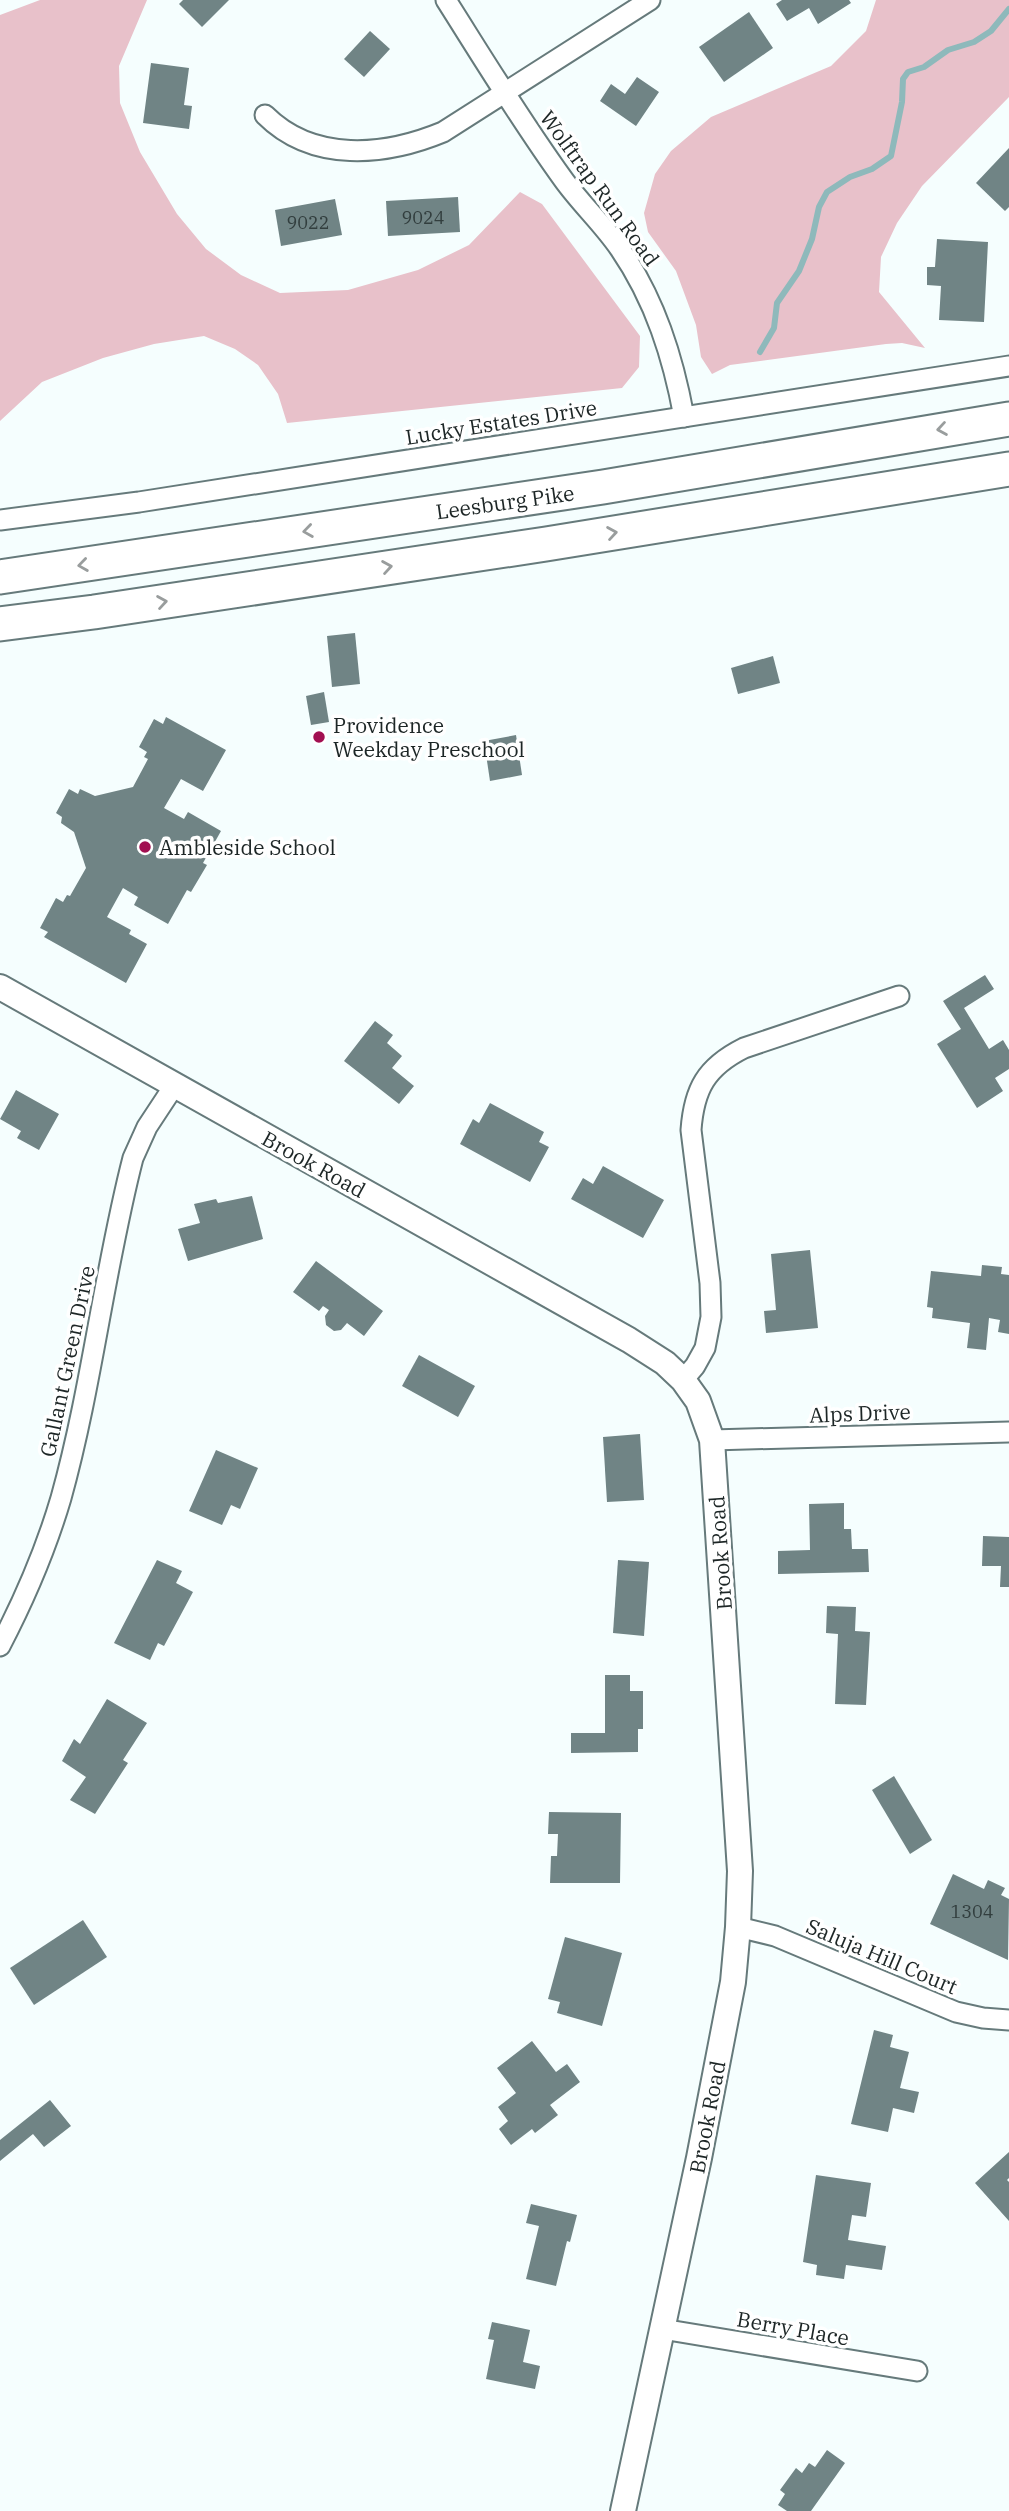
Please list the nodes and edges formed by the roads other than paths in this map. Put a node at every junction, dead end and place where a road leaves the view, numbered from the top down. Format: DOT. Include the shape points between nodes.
graph roads {
  1 [pos="446,0"];
  2 [pos="650,0"];
  3 [pos="506,93"];
  4 [pos="265,115"];
  5 [pos="1009,366"];
  6 [pos="684,417"];
  7 [pos="1009,419"];
  8 [pos="1009,447"];
  9 [pos="1009,469"];
  10 [pos="951,479"];
  11 [pos="0,520"];
  12 [pos="0,577"];
  13 [pos="94,612"];
  14 [pos="0,624"];
  15 [pos="0,639"];
  16 [pos="0,987"];
  17 [pos="898,996"];
  18 [pos="174,1086"];
  19 [pos="683,1380"];
  20 [pos="1009,1432"];
  21 [pos="712,1440"];
  22 [pos="0,1646"];
  23 [pos="738,1927"];
  24 [pos="1009,2020"];
  25 [pos="662,2329"];
  26 [pos="917,2371"];
  27 [pos="623,2511"];
  1 -- 3 [label="street, Wolftrap Run Road"];
  2 -- 3 [label="street"];
  3 -- 4 [label="street" via="443,132 386,150 313,145"];
  3 -- 6 [label="street, Wolftrap Run Road" via="564,180 620,247 646,293 676,372"];
  5 -- 6 [label="street, Lucky Estates Drive"];
  6 -- 11 [label="street, Lucky Estates Drive"];
  7 -- 12 [label="highway, Leesburg Pike, one-way" via="603,487"];
  8 -- 10 [label="highway" via="977,459"];
  9 -- 10 [label="highway"];
  13 -- 10 [label="highway, one-way"];
  13 -- 14 [label="highway"];
  13 -- 15 [label="highway"];
  16 -- 18 [label="street, Brook Road"];
  17 -- 19 [label="street" via="744,1048 726,1057 700,1087 691,1130 711,1317 705,1348"];
  18 -- 19 [label="street, Brook Road" via="629,1340"];
  18 -- 22 [label="street, Gallant Green Drive" via="133,1158 61,1498 38,1564"];
  19 -- 21 [label="street, Brook Road" via="698,1401"];
  20 -- 21 [label="street, Alps Drive"];
  21 -- 23 [label="street, Brook Road" via="739,1842"];
  23 -- 24 [label="street, Saluja Hill Court" via="775,1936 956,2012"];
  23 -- 25 [label="street, Brook Road" via="733,1982"];
  25 -- 26 [label="street, Berry Place"];
  25 -- 27 [label="street, Brook Road"];
}
